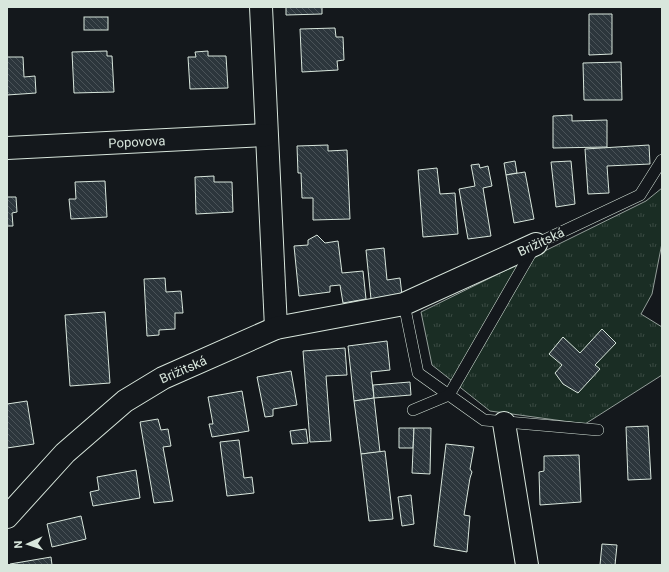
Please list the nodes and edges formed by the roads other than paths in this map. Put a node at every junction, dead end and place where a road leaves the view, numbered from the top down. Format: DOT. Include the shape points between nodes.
graph roads {
  1 [pos="261,7"];
  2 [pos="266,135"];
  3 [pos="7,148"];
  4 [pos="662,160"];
  5 [pos="536,244"];
  6 [pos="404,304"];
  7 [pos="276,328"];
  8 [pos="449,395"];
  9 [pos="413,410"];
  10 [pos="504,423"];
  11 [pos="598,430"];
  12 [pos="7,517"];
  13 [pos="527,565"];
  1 -- 2 [label="street"];
  2 -- 3 [label="street, Popovova"];
  2 -- 7 [label="street"];
  4 -- 5 [label="lane, Brižitská" via="640,195"];
  5 -- 6 [label="street, Brižitská"];
  5 -- 8 [label="lane"];
  6 -- 7 [label="street, Brižitská"];
  6 -- 8 [label="lane" via="418,373"];
  7 -- 12 [label="street, Brižitská" via="163,378 125,401 65,453"];
  8 -- 9 [label="lane"];
  8 -- 10 [label="lane" via="484,420"];
  10 -- 11 [label="lane"];
  10 -- 13 [label="street"];
}
